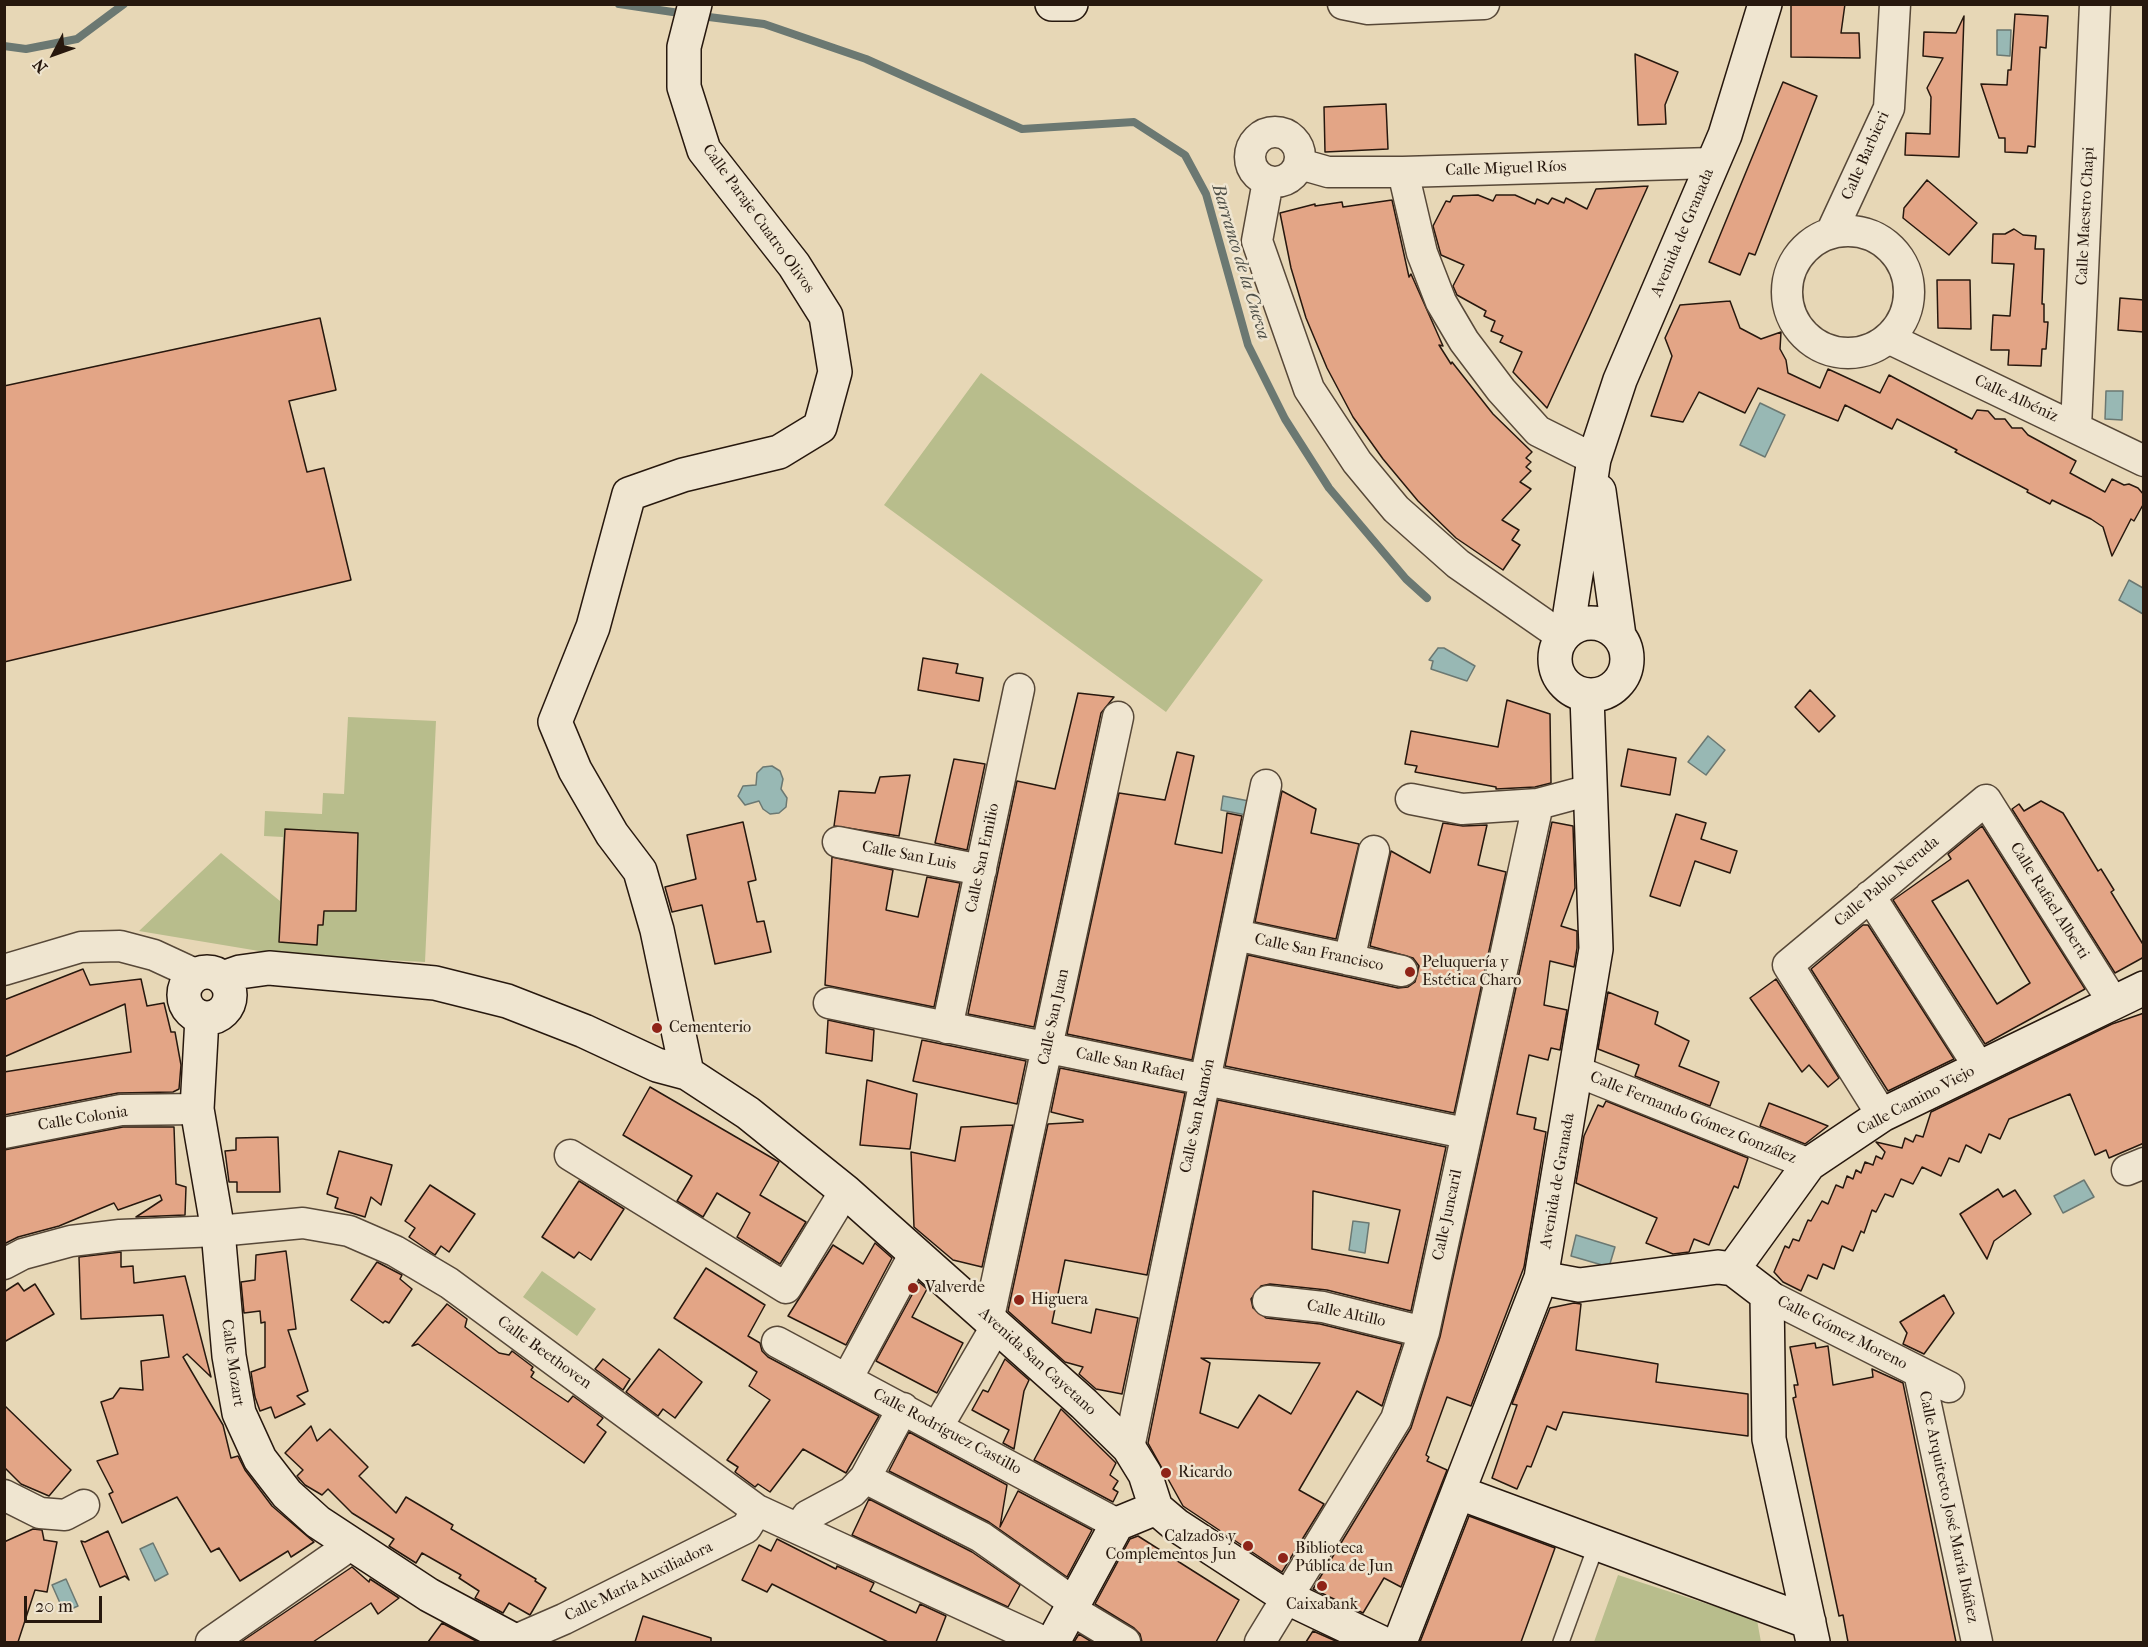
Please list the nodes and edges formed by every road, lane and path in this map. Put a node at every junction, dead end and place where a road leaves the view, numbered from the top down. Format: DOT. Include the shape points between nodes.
graph roads {
  1 [pos="695,4"];
  2 [pos="1052,4"];
  3 [pos="1071,4"];
  4 [pos="1343,4"];
  5 [pos="1484,4"];
  6 [pos="1765,4"];
  7 [pos="1895,4"];
  8 [pos="2095,4"];
  9 [pos="1712,163"];
  10 [pos="1300,164"];
  11 [pos="1403,172"];
  12 [pos="1268,181"];
  13 [pos="1831,233"];
  14 [pos="1888,338"];
  15 [pos="2076,427"];
  16 [pos="1594,459"];
  17 [pos="2144,462"];
  18 [pos="1565,634"];
  19 [pos="1619,636"];
  20 [pos="1019,689"];
  21 [pos="1587,696"];
  22 [pos="1118,717"];
  23 [pos="1266,786"];
  24 [pos="1590,790"];
  25 [pos="1411,799"];
  26 [pos="1986,800"];
  27 [pos="1538,804"];
  28 [pos="838,842"];
  29 [pos="1374,850"];
  30 [pos="981,870"];
  31 [pos="1870,896"];
  32 [pos="1236,935"];
  33 [pos="1350,960"];
  34 [pos="4,970"];
  35 [pos="1402,971"];
  36 [pos="209,976"];
  37 [pos="2144,988"];
  38 [pos="2113,1002"];
  39 [pos="830,1003"];
  40 [pos="947,1028"];
  41 [pos="1047,1048"];
  42 [pos="1979,1068"];
  43 [pos="1576,1071"];
  44 [pos="687,1073"];
  45 [pos="1205,1080"];
  46 [pos="197,1109"];
  47 [pos="1882,1115"];
  48 [pos="4,1133"];
  49 [pos="1465,1133"];
  50 [pos="570,1155"];
  51 [pos="1809,1164"];
  52 [pos="844,1191"];
  53 [pos="218,1232"];
  54 [pos="915,1253"];
  55 [pos="4,1264"];
  56 [pos="1733,1269"];
  57 [pos="1541,1278"];
  58 [pos="1767,1296"];
  59 [pos="1268,1301"];
  60 [pos="993,1321"];
  61 [pos="1424,1332"];
  62 [pos="777,1342"];
  63 [pos="1919,1372"];
  64 [pos="847,1379"];
  65 [pos="1949,1386"];
  66 [pos="903,1408"];
  67 [pos="938,1426"];
  68 [pos="1129,1448"];
  69 [pos="865,1478"];
  70 [pos="1460,1493"];
  71 [pos="4,1495"];
  72 [pos="84,1505"];
  73 [pos="1156,1508"];
  74 [pos="756,1510"];
  75 [pos="1117,1524"];
  76 [pos="800,1529"];
  77 [pos="1597,1543"];
  78 [pos="352,1544"];
  79 [pos="1288,1598"];
  80 [pos="1072,1605"];
  81 [pos="1811,1632"];
  82 [pos="211,1642"];
  83 [pos="514,1642"];
  84 [pos="1044,1642"];
  85 [pos="1053,1642"];
  86 [pos="1125,1642"];
  87 [pos="1260,1642"];
  88 [pos="1380,1642"];
  89 [pos="1400,1642"];
  90 [pos="1561,1642"];
  91 [pos="1977,1642"];
  1 -- 44 [label="street, Calle Paraje Cuatro Olivos" via="684,47 684,87 704,150 794,265 826,316 835,372 820,427 778,452 683,475 629,494 593,627 555,722 575,770 612,834 640,871 657,930"];
  2 -- 3 [label="street"];
  4 -- 5 [label="street" via="1368,9"];
  6 -- 9 [label="street, Avenida de Granada" via="1725,135"];
  7 -- 13 [label="street, Calle Barbieri" via="1889,108"];
  8 -- 15 [label="street, Calle Maestro Chapi"];
  9 -- 11 [label="street, Calle Miguel Ríos"];
  9 -- 16 [label="street, Avenida de Granada" via="1620,380"];
  10 -- 11 [label="street, Calle Miguel Ríos" via="1328,172"];
  10 -- 12 [label="street" via="1291,177 1276,183"];
  10 -- 12 [label="street" via="1295,141 1281,133 1264,135 1252,146 1251,163 1254,171"];
  11 -- 16 [label="street" via="1422,253 1441,302 1464,341 1538,431"];
  12 -- 18 [label="street" via="1257,241 1309,389 1357,462 1396,508 1458,564"];
  13 -- 14 [label="street" via="1852,231 1871,236 1889,247 1901,263 1908,283 1908,303 1901,322"];
  13 -- 14 [label="street" via="1799,255 1790,273 1787,293 1794,321 1814,344 1832,351 1872,349"];
  14 -- 15 [label="street, Calle Albéniz"];
  15 -- 17 [label="street, Calle Albéniz"];
  16 -- 18 [label="street, Avenida de Granada"];
  16 -- 19 [label="street, Avenida de Granada"];
  18 -- 19 [label="street" via="1588,623 1599,624"];
  18 -- 21 [label="street" via="1557,647 1555,663 1559,675 1568,688"];
  19 -- 21 [label="street" via="1628,656 1620,682 1606,693"];
  20 -- 30 [label="street, Calle San Emilio"];
  21 -- 24 [label="street, Avenida de Granada"];
  22 -- 41 [label="street, Calle San Juan"];
  23 -- 32 [label="street, Calle San Ramón"];
  24 -- 27 [label="street"];
  24 -- 43 [label="street, Avenida de Granada" via="1596,949"];
  25 -- 27 [label="street" via="1462,810"];
  26 -- 31 [label="street, Calle Pablo Neruda"];
  26 -- 38 [label="street, Calle Rafael Alberti"];
  27 -- 49 [label="street, Calle Juncaril"];
  28 -- 30 [label="street, Calle San Luis"];
  29 -- 33 [label="street"];
  30 -- 40 [label="street, Calle San Emilio"];
  31 -- 42 [label="street"];
  31 -- 47 [label="street, Calle Pablo Neruda" via="1788,965"];
  32 -- 33 [label="street, Calle San Francisco"];
  32 -- 45 [label="street, Calle San Ramón"];
  33 -- 35 [label="street, Calle San Francisco"];
  34 -- 36 [label="street" via="81,947 120,946"];
  36 -- 44 [label="street, Avenida San Cayetano" via="269,968 435,983 507,1001 657,1065"];
  36 -- 46 [label="street, Calle Mozart" via="230,989 229,1004 218,1016 202,1018"];
  37 -- 38 [label="street, Calle Camino Viejo"];
  38 -- 42 [label="street, Calle Camino Viejo"];
  39 -- 40 [label="street, Calle San Rafael"];
  40 -- 41 [label="street, Calle San Rafael"];
  41 -- 45 [label="street, Calle San Rafael"];
  41 -- 60 [label="street, Calle San Juan"];
  42 -- 47 [label="street, Calle Camino Viejo"];
  43 -- 51 [label="street, Calle Fernando Gómez González"];
  43 -- 57 [label="street, Avenida de Granada"];
  44 -- 52 [label="street, Avenida San Cayetano" via="748,1113"];
  45 -- 49 [label="street, Calle San Rafael"];
  45 -- 68 [label="street, Calle San Ramón"];
  46 -- 48 [label="street, Calle Colonia" via="121,1110"];
  46 -- 53 [label="street, Calle Mozart"];
  47 -- 51 [label="street, Calle Camino Viejo"];
  49 -- 61 [label="street, Calle Juncaril"];
  50 -- 52 [label="street" via="786,1288"];
  51 -- 56 [label="street, Calle Camino Viejo"];
  52 -- 54 [label="street, Avenida San Cayetano"];
  53 -- 55 [label="street, Calle Beethoven" via="71,1241 23,1254"];
  53 -- 74 [label="street, Calle Beethoven" via="303,1223 349,1231 395,1251 449,1283"];
  53 -- 78 [label="street, Calle Mozart" via="229,1356 239,1413 260,1459 288,1494 318,1522"];
  54 -- 60 [label="street, Avenida San Cayetano"];
  54 -- 64 [label="street"];
  56 -- 57 [label="street" via="1718,1267 1580,1285"];
  56 -- 58 [label="street"];
  57 -- 70 [label="street, Avenida de Granada"];
  58 -- 63 [label="street, Calle Gómez Moreno"];
  58 -- 81 [label="street" via="1769,1439"];
  59 -- 61 [label="street, Calle Altillo" via="1323,1307"];
  60 -- 67 [label="street, Calle San Juan"];
  60 -- 68 [label="street, Avenida San Cayetano"];
  61 -- 79 [label="street, Calle Juncaril" via="1396,1419"];
  62 -- 64 [label="street, Calle Rodríguez Castillo"];
  63 -- 65 [label="street, Calle Gómez Moreno"];
  63 -- 91 [label="street, Calle Arquitecto José María Ibáñez"];
  64 -- 66 [label="street, Calle Rodríguez Castillo"];
  66 -- 67 [label="street, Calle Rodríguez Castillo"];
  66 -- 69 [label="street"];
  67 -- 75 [label="street, Calle Rodríguez Castillo"];
  68 -- 73 [label="street, Avenida San Cayetano" via="1144,1474"];
  69 -- 76 [label="street" via="852,1491 807,1516"];
  69 -- 80 [label="street" via="981,1537"];
  70 -- 77 [label="street"];
  70 -- 89 [label="street, Avenida de Granada"];
  71 -- 72 [label="street" via="40,1513 65,1515"];
  73 -- 75 [label="street"];
  73 -- 79 [label="street"];
  74 -- 76 [label="street, Calle Beethoven"];
  74 -- 83 [label="street, Calle María Auxiliadora" via="746,1528"];
  75 -- 80 [label="street"];
  76 -- 84 [label="street, Calle Beethoven"];
  77 -- 81 [label="street"];
  77 -- 90 [label="lane"];
  78 -- 82 [label="street"];
  78 -- 83 [label="street, Calle Mozart" via="429,1595"];
  79 -- 87 [label="street, Calle Juncaril"];
  79 -- 88 [label="street"];
  80 -- 85 [label="street"];
  80 -- 86 [label="street"];
}
